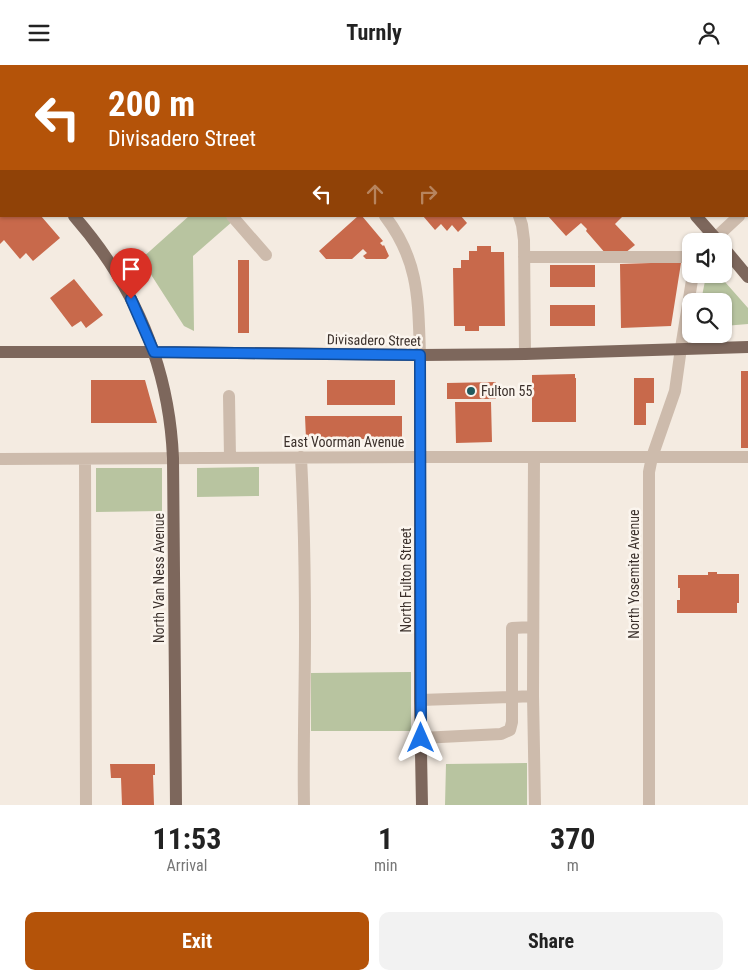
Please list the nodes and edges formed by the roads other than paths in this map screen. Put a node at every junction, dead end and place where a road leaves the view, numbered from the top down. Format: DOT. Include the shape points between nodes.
graph roads {
  1 [pos="75,217"];
  2 [pos="233,217"];
  3 [pos="386,217"];
  4 [pos="519,217"];
  5 [pos="697,217"];
  6 [pos="739,217"];
  7 [pos="709,233"];
  8 [pos="722,233"];
  9 [pos="266,255"];
  10 [pos="524,257"];
  11 [pos="682,257"];
  12 [pos="732,258"];
  13 [pos="748,277"];
  14 [pos="692,283"];
  15 [pos="748,347"];
  16 [pos="681,349"];
  17 [pos="0,352"];
  18 [pos="154,352"];
  19 [pos="420,355"];
  20 [pos="524,355"];
  21 [pos="229,396"];
  22 [pos="301,457"];
  23 [pos="421,457"];
  24 [pos="534,457"];
  25 [pos="652,457"];
  26 [pos="748,457"];
  27 [pos="173,458"];
  28 [pos="230,458"];
  29 [pos="0,459"];
  30 [pos="85,459"];
  31 [pos="533,627"];
  32 [pos="534,696"];
  33 [pos="512,697"];
  34 [pos="420,700"];
  35 [pos="421,738"];
  36 [pos="86,805"];
  37 [pos="176,805"];
  38 [pos="304,805"];
  39 [pos="422,805"];
  40 [pos="536,805"];
  41 [pos="649,805"];
  1 -- 18 [label="main road, North Van Ness Avenue" via="120,278"];
  2 -- 9 [label="street"];
  3 -- 19 [label="street" via="404,248 415,277"];
  4 -- 10 [label="street"];
  5 -- 7 [label="main road"];
  6 -- 8 [label="street"];
  10 -- 11 [label="street"];
  10 -- 20 [label="street"];
  12 -- 13 [label="main road"];
  14 -- 16 [label="street, North Yosemite Avenue"];
  15 -- 16 [label="main road, Divisadero Street"];
  16 -- 20 [label="main road, Divisadero Street"];
  16 -- 25 [label="street, North Yosemite Avenue" via="676,391"];
  17 -- 18 [label="main road, Divisadero Street"];
  18 -- 19 [label="main road, Divisadero Street"];
  18 -- 27 [label="main road, North Van Ness Avenue" via="168,405"];
  19 -- 20 [label="main road, Divisadero Street"];
  19 -- 23 [label="main road, North Fulton Street"];
  21 -- 28 [label="street"];
  22 -- 23 [label="street, East Voorman Avenue"];
  22 -- 28 [label="street, East Voorman Avenue"];
  22 -- 38 [label="street" via="305,554"];
  23 -- 24 [label="street, East Voorman Avenue"];
  23 -- 34 [label="main road, North Fulton Street"];
  24 -- 25 [label="street, East Voorman Avenue"];
  24 -- 31 [label="street"];
  25 -- 26 [label="street, East Voorman Avenue"];
  25 -- 41 [label="street, North Yosemite Avenue" via="648,478"];
  27 -- 28 [label="street, East Voorman Avenue"];
  27 -- 30 [label="street, East Voorman Avenue"];
  27 -- 37 [label="main road, North Van Ness Avenue"];
  29 -- 30 [label="street, East Voorman Avenue"];
  30 -- 36 [label="street"];
  31 -- 32 [label="street"];
  31 -- 33 [label="street" via="512,628"];
  32 -- 33 [label="street"];
  32 -- 40 [label="street"];
  33 -- 34 [label="street"];
  33 -- 35 [label="street" via="510,730 501,734"];
  34 -- 35 [label="main road, North Fulton Street"];
  35 -- 39 [label="main road, North Fulton Street"];
}
